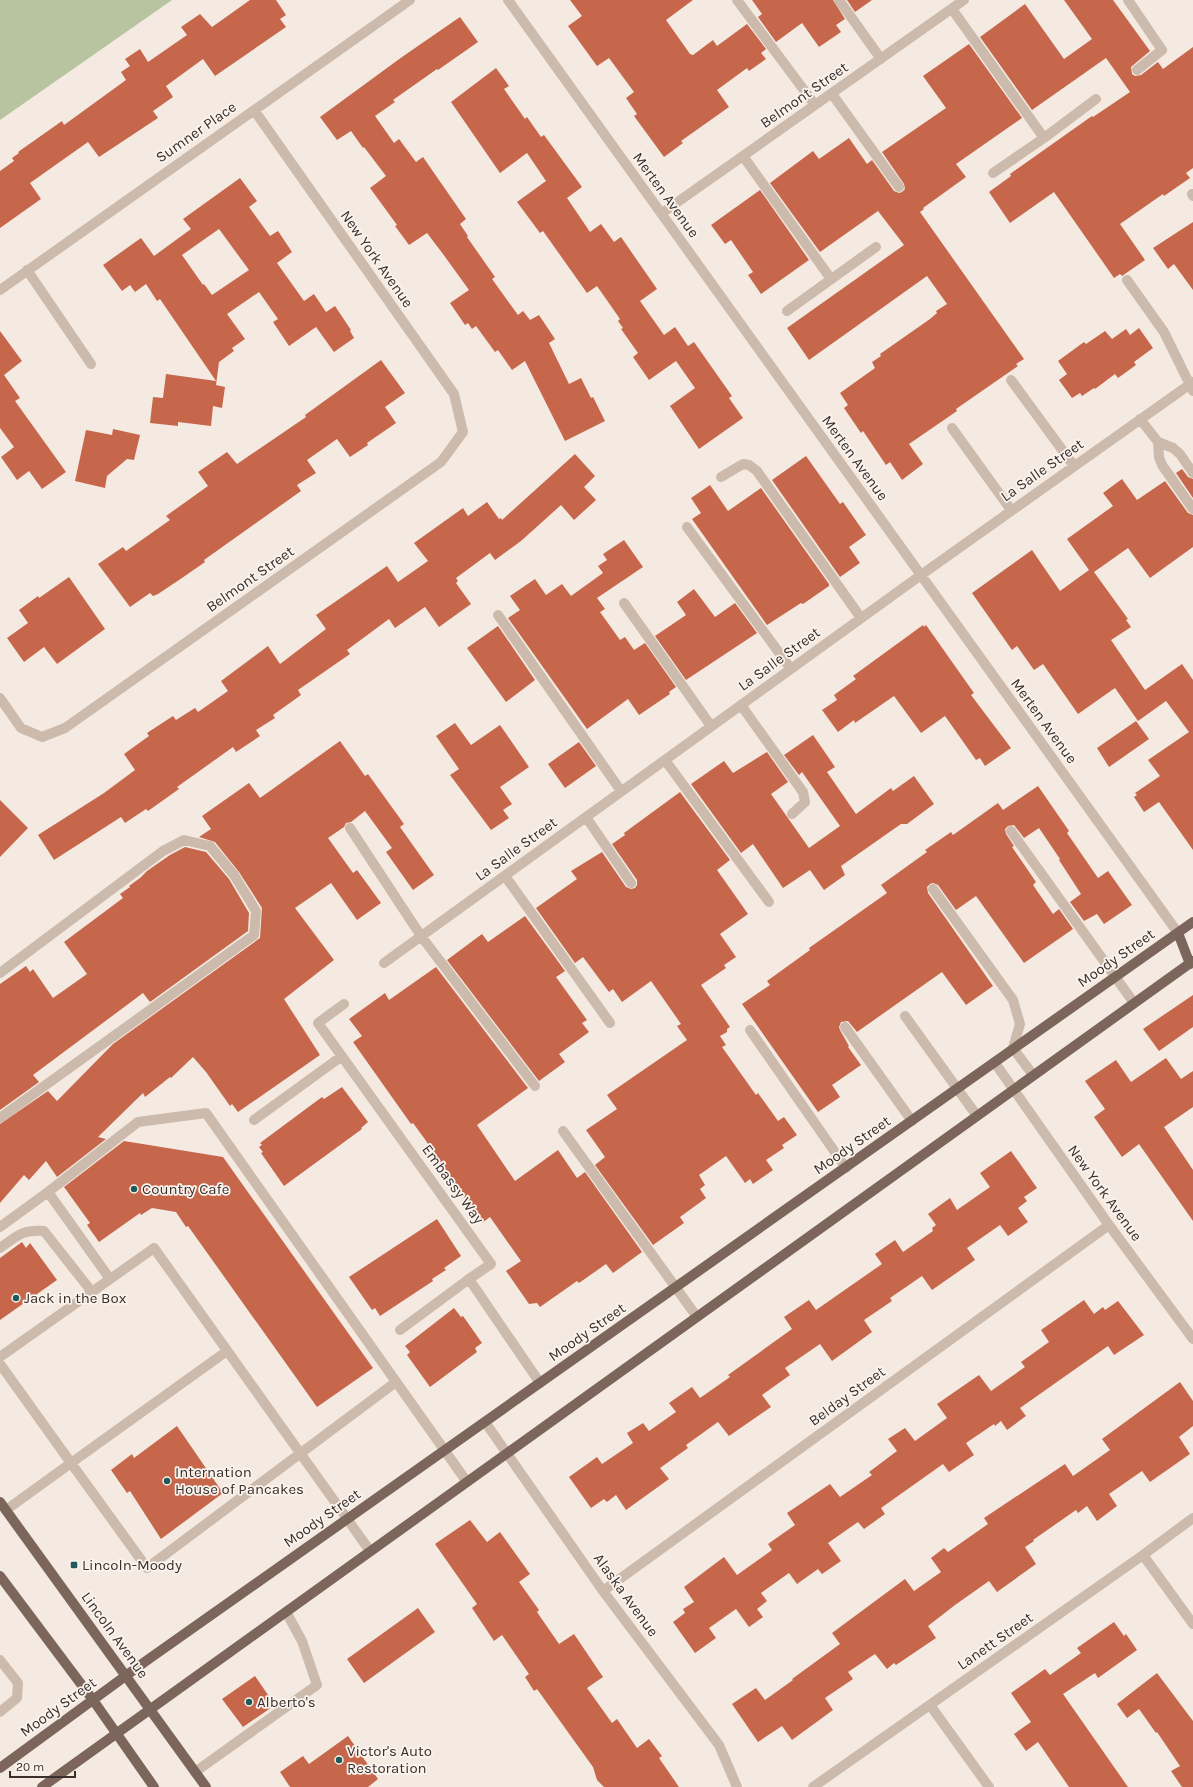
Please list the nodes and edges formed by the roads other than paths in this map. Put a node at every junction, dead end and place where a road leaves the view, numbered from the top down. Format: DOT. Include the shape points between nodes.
graph roads {
  1 [pos="410,0"];
  2 [pos="508,0"];
  3 [pos="737,0"];
  4 [pos="839,0"];
  5 [pos="964,0"];
  6 [pos="1128,0"];
  7 [pos="952,9"];
  8 [pos="881,59"];
  9 [pos="1137,70"];
  10 [pos="832,94"];
  11 [pos="1096,99"];
  12 [pos="815,105"];
  13 [pos="254,110"];
  14 [pos="1044,138"];
  15 [pos="743,156"];
  16 [pos="993,173"];
  17 [pos="899,187"];
  18 [pos="662,214"];
  19 [pos="876,247"];
  20 [pos="27,270"];
  21 [pos="831,279"];
  22 [pos="1127,280"];
  23 [pos="0,290"];
  24 [pos="787,311"];
  25 [pos="91,364"];
  26 [pos="1012,380"];
  27 [pos="1192,386"];
  28 [pos="1140,419"];
  29 [pos="952,428"];
  30 [pos="463,432"];
  31 [pos="1158,442"];
  32 [pos="1074,466"];
  33 [pos="1193,474"];
  34 [pos="721,478"];
  35 [pos="1193,509"];
  36 [pos="1011,510"];
  37 [pos="687,527"];
  38 [pos="921,575"];
  39 [pos="624,603"];
  40 [pos="498,615"];
  41 [pos="861,618"];
  42 [pos="791,669"];
  43 [pos="0,698"];
  44 [pos="741,705"];
  45 [pos="711,726"];
  46 [pos="665,760"];
  47 [pos="621,792"];
  48 [pos="792,814"];
  49 [pos="586,817"];
  50 [pos="350,828"];
  51 [pos="1011,831"];
  52 [pos="506,876"];
  53 [pos="631,883"];
  54 [pos="933,889"];
  55 [pos="769,902"];
  56 [pos="1193,922"];
  57 [pos="1178,933"];
  58 [pos="422,936"];
  59 [pos="384,964"];
  60 [pos="1192,964"];
  61 [pos="0,973"];
  62 [pos="1116,977"];
  63 [pos="1134,1003"];
  64 [pos="344,1004"];
  65 [pos="905,1016"];
  66 [pos="610,1023"];
  67 [pos="845,1027"];
  68 [pos="750,1030"];
  69 [pos="1013,1048"];
  70 [pos="342,1056"];
  71 [pos="995,1063"];
  72 [pos="1033,1075"];
  73 [pos="535,1086"];
  74 [pos="958,1088"];
  75 [pos="1014,1090"];
  76 [pos="977,1116"];
  77 [pos="0,1118"];
  78 [pos="254,1120"];
  79 [pos="912,1121"];
  80 [pos="563,1131"];
  81 [pos="846,1168"];
  82 [pos="48,1192"];
  83 [pos="1109,1225"];
  84 [pos="0,1227"];
  85 [pos="0,1248"];
  86 [pos="468,1279"];
  87 [pos="110,1280"];
  88 [pos="676,1288"];
  89 [pos="92,1292"];
  90 [pos="697,1317"];
  91 [pos="400,1330"];
  92 [pos="1193,1339"];
  93 [pos="227,1351"];
  94 [pos="0,1357"];
  95 [pos="0,1364"];
  96 [pos="396,1382"];
  97 [pos="540,1383"];
  98 [pos="485,1422"];
  99 [pos="445,1450"];
  100 [pos="508,1453"];
  101 [pos="301,1454"];
  102 [pos="71,1463"];
  103 [pos="467,1482"];
  104 [pos="3,1506"];
  105 [pos="1193,1518"];
  106 [pos="347,1519"];
  107 [pos="370,1551"];
  108 [pos="1143,1555"];
  109 [pos="1,1580"];
  110 [pos="603,1591"];
  111 [pos="286,1612"];
  112 [pos="1193,1624"];
  113 [pos="0,1660"];
  114 [pos="126,1676"];
  115 [pos="93,1700"];
  116 [pos="930,1705"];
  117 [pos="150,1710"];
  118 [pos="0,1712"];
  119 [pos="117,1734"];
  120 [pos="0,1768"];
  121 [pos="194,1772"];
  122 [pos="42,1787"];
  123 [pos="154,1787"];
  124 [pos="206,1787"];
  125 [pos="737,1787"];
  126 [pos="813,1787"];
  127 [pos="989,1787"];
  1 -- 13 [label="street, Sumner Place"];
  2 -- 18 [label="street, Merten Avenue"];
  3 -- 12 [label="street"];
  4 -- 8 [label="street"];
  5 -- 7 [label="street, Belmont Street"];
  6 -- 9 [label="street" via="1162,50"];
  7 -- 8 [label="street, Belmont Street"];
  7 -- 14 [label="street"];
  8 -- 10 [label="street, Belmont Street"];
  10 -- 12 [label="street, Belmont Street"];
  10 -- 17 [label="street"];
  11 -- 14 [label="street"];
  12 -- 15 [label="street, Belmont Street"];
  13 -- 20 [label="street, Sumner Place"];
  13 -- 30 [label="street, New York Avenue" via="454,394"];
  14 -- 16 [label="street"];
  15 -- 18 [label="street, Belmont Street"];
  15 -- 21 [label="street"];
  18 -- 38 [label="street, Merten Avenue"];
  19 -- 21 [label="street"];
  20 -- 23 [label="street, Sumner Place"];
  20 -- 25 [label="street"];
  21 -- 24 [label="street"];
  22 -- 27 [label="street" via="1164,332"];
  26 -- 32 [label="street"];
  27 -- 28 [label="street, La Salle Street"];
  28 -- 31 [label="street"];
  28 -- 32 [label="street, La Salle Street"];
  29 -- 36 [label="street"];
  30 -- 43 [label="street, Belmont Street" via="441,462 65,728 42,737 21,728"];
  31 -- 33 [label="street" via="1180,454"];
  31 -- 35 [label="street" via="1162,465"];
  32 -- 36 [label="street, La Salle Street"];
  34 -- 41 [label="street" via="743,464 757,471"];
  36 -- 38 [label="street, La Salle Street"];
  37 -- 42 [label="street"];
  38 -- 41 [label="street, La Salle Street"];
  38 -- 57 [label="street, Merten Avenue"];
  39 -- 45 [label="street"];
  40 -- 47 [label="street"];
  41 -- 42 [label="street, La Salle Street"];
  42 -- 44 [label="street, La Salle Street"];
  44 -- 45 [label="street, La Salle Street"];
  44 -- 48 [label="street" via="802,792 805,802"];
  45 -- 46 [label="street, La Salle Street"];
  46 -- 47 [label="street, La Salle Street"];
  46 -- 55 [label="street"];
  47 -- 49 [label="street, La Salle Street"];
  49 -- 52 [label="street, La Salle Street"];
  49 -- 53 [label="street"];
  50 -- 58 [label="street"];
  51 -- 62 [label="street"];
  52 -- 58 [label="street, La Salle Street"];
  52 -- 66 [label="street"];
  54 -- 69 [label="street" via="1012,1000 1020,1024"];
  56 -- 57 [label="main road, Moody Street"];
  57 -- 60 [label="main road"];
  57 -- 62 [label="main road, Moody Street"];
  58 -- 59 [label="street, La Salle Street"];
  58 -- 73 [label="street"];
  60 -- 63 [label="main road"];
  61 -- 77 [label="street" via="163,851 184,840 210,846 234,875 256,911 254,935"];
  62 -- 63 [label="street"];
  62 -- 69 [label="main road, Moody Street"];
  63 -- 72 [label="main road"];
  64 -- 70 [label="street, Embassy Way" via="318,1023"];
  65 -- 74 [label="street"];
  67 -- 79 [label="street"];
  68 -- 81 [label="street"];
  69 -- 71 [label="main road, Moody Street"];
  69 -- 72 [label="street"];
  70 -- 78 [label="street"];
  70 -- 86 [label="street, Embassy Way" via="491,1264"];
  71 -- 74 [label="main road, Moody Street"];
  71 -- 75 [label="street, New York Avenue"];
  72 -- 75 [label="main road"];
  74 -- 76 [label="street"];
  74 -- 79 [label="main road, Moody Street"];
  75 -- 76 [label="main road"];
  75 -- 83 [label="street, New York Avenue"];
  76 -- 90 [label="main road"];
  79 -- 81 [label="main road, Moody Street"];
  80 -- 88 [label="street"];
  81 -- 88 [label="main road, Moody Street"];
  82 -- 84 [label="street"];
  82 -- 87 [label="street"];
  82 -- 96 [label="street" via="138,1122 206,1113"];
  83 -- 92 [label="street, New York Avenue"];
  83 -- 110 [label="street, Belday Street"];
  85 -- 89 [label="street" via="19,1234 32,1230 44,1231"];
  86 -- 91 [label="street"];
  86 -- 97 [label="street"];
  87 -- 89 [label="street"];
  87 -- 93 [label="street" via="154,1248"];
  88 -- 90 [label="street"];
  88 -- 97 [label="main road, Moody Street"];
  89 -- 94 [label="street"];
  90 -- 100 [label="main road"];
  93 -- 101 [label="street"];
  93 -- 102 [label="street"];
  95 -- 102 [label="street"];
  96 -- 99 [label="street"];
  96 -- 101 [label="street"];
  97 -- 98 [label="main road, Moody Street"];
  98 -- 99 [label="main road, Moody Street"];
  98 -- 100 [label="street, Alaska Avenue"];
  99 -- 103 [label="street"];
  99 -- 106 [label="main road, Moody Street"];
  100 -- 103 [label="main road"];
  100 -- 110 [label="street, Alaska Avenue"];
  101 -- 102 [label="street" via="147,1568"];
  101 -- 106 [label="street"];
  102 -- 104 [label="street"];
  103 -- 107 [label="main road"];
  104 -- 114 [label="main road, Lincoln Avenue"];
  105 -- 108 [label="street, Lanett Street"];
  106 -- 107 [label="street"];
  106 -- 114 [label="main road, Moody Street"];
  107 -- 111 [label="main road"];
  108 -- 112 [label="street"];
  108 -- 116 [label="street, Lanett Street"];
  109 -- 115 [label="main road"];
  110 -- 125 [label="street, Alaska Avenue" via="719,1745"];
  111 -- 117 [label="main road"];
  111 -- 121 [label="street" via="302,1642 316,1685"];
  113 -- 118 [label="street" via="18,1683 17,1698"];
  114 -- 115 [label="main road, Moody Street"];
  114 -- 117 [label="main road, Lincoln Avenue"];
  115 -- 119 [label="main road"];
  115 -- 120 [label="main road, Moody Street"];
  116 -- 126 [label="street, Lanett Street"];
  116 -- 127 [label="street"];
  117 -- 119 [label="main road"];
  117 -- 121 [label="main road, Lincoln Avenue"];
  119 -- 122 [label="main road"];
  119 -- 123 [label="main road"];
  121 -- 124 [label="main road, Lincoln Avenue"];
}
